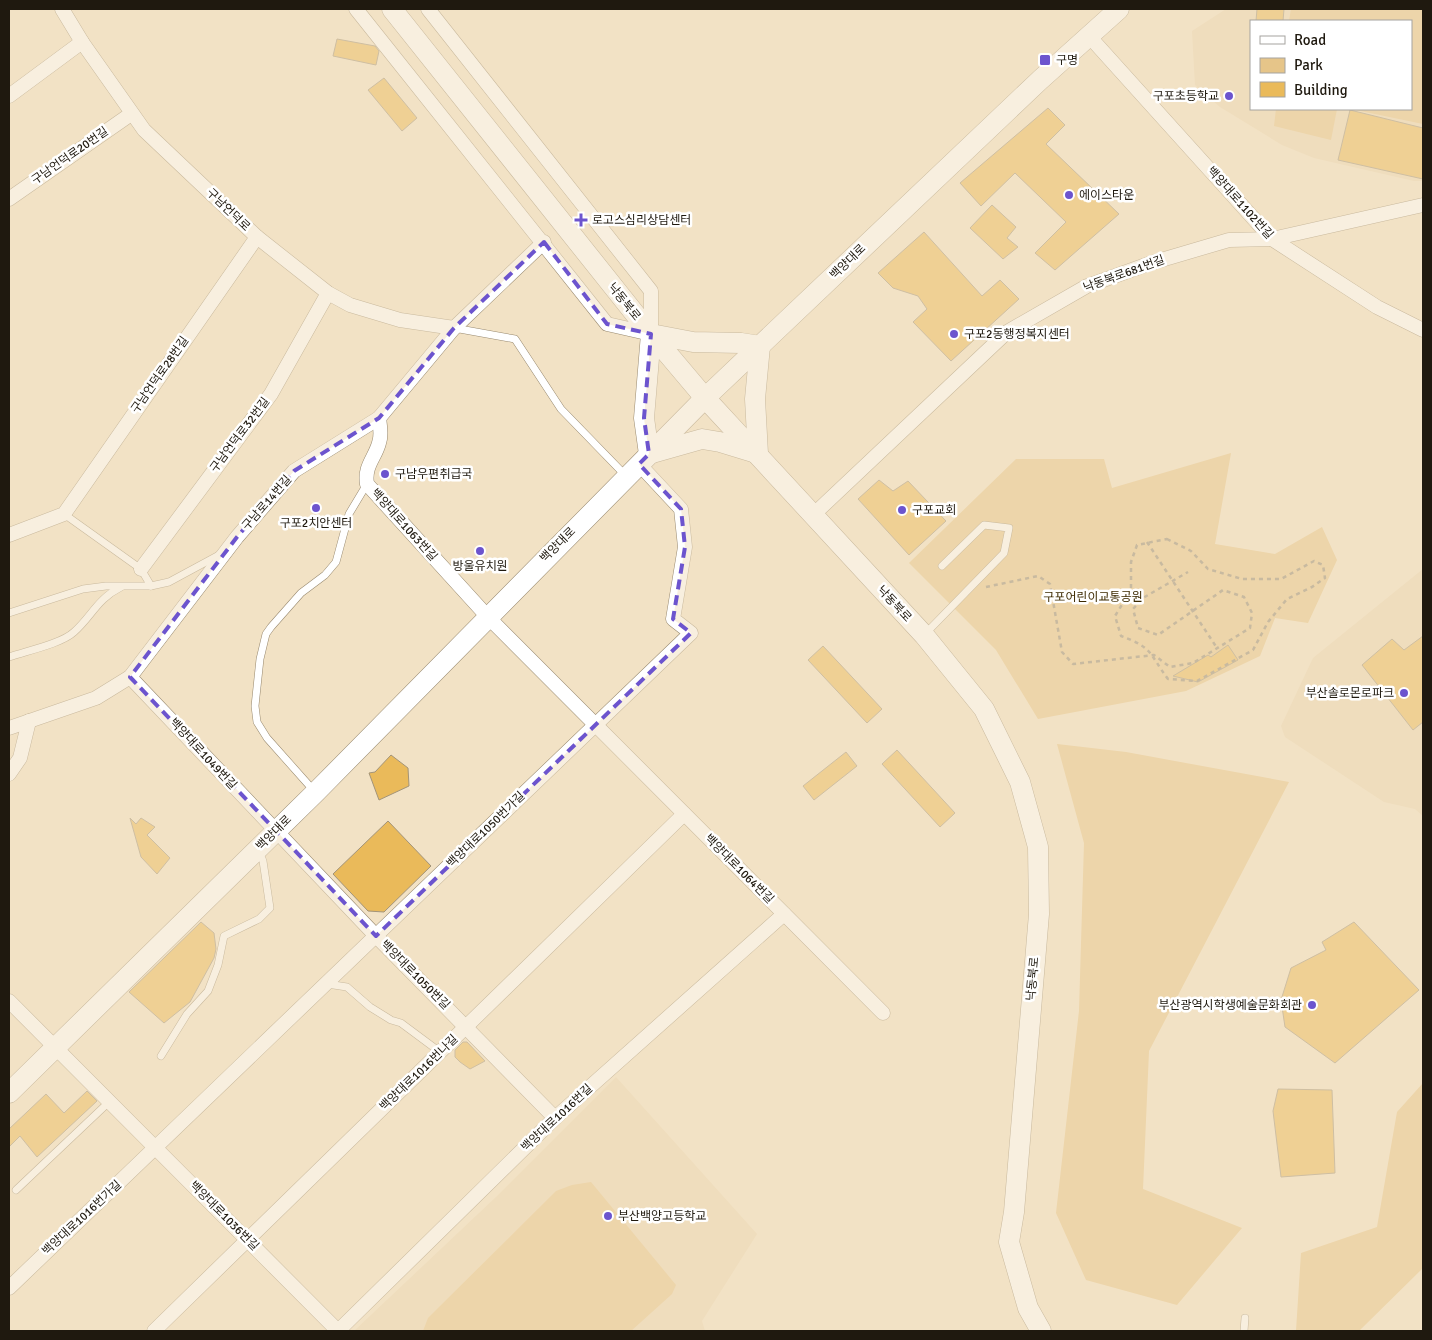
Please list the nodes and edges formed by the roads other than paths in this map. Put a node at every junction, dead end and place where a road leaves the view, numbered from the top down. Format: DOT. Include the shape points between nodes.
graph roads {
  1 [pos="62,9"];
  2 [pos="356,9"];
  3 [pos="392,9"];
  4 [pos="428,9"];
  5 [pos="1120,9"];
  6 [pos="1102,16"];
  7 [pos="1089,36"];
  8 [pos="82,42"];
  9 [pos="9,96"];
  10 [pos="131,114"];
  11 [pos="9,199"];
  12 [pos="1423,204"];
  13 [pos="257,237"];
  14 [pos="1272,239"];
  15 [pos="544,242"];
  16 [pos="328,293"];
  17 [pos="454,328"];
  18 [pos="1423,330"];
  19 [pos="651,334"];
  20 [pos="760,346"];
  21 [pos="705,398"];
  22 [pos="379,418"];
  23 [pos="758,454"];
  24 [pos="638,465"];
  25 [pos="367,484"];
  26 [pos="64,514"];
  27 [pos="812,516"];
  28 [pos="9,535"];
  29 [pos="226,551"];
  30 [pos="942,566"];
  31 [pos="140,569"];
  32 [pos="124,586"];
  33 [pos="151,586"];
  34 [pos="9,613"];
  35 [pos="487,616"];
  36 [pos="924,635"];
  37 [pos="9,657"];
  38 [pos="130,677"];
  39 [pos="29,721"];
  40 [pos="595,725"];
  41 [pos="9,728"];
  42 [pos="9,774"];
  43 [pos="316,792"];
  44 [pos="684,814"];
  45 [pos="276,831"];
  46 [pos="258,850"];
  47 [pos="784,914"];
  48 [pos="376,936"];
  49 [pos="326,984"];
  50 [pos="9,1001"];
  51 [pos="883,1013"];
  52 [pos="466,1027"];
  53 [pos="49,1042"];
  54 [pos="440,1052"];
  55 [pos="162,1056"];
  56 [pos="9,1093"];
  57 [pos="109,1102"];
  58 [pos="555,1118"];
  59 [pos="156,1148"];
  60 [pos="16,1190"];
  61 [pos="247,1240"];
  62 [pos="9,1288"];
  63 [pos="1245,1318"];
  64 [pos="154,1331"];
  65 [pos="338,1331"];
  66 [pos="1041,1331"];
  67 [pos="1244,1331"];
  1 -- 8 [label="street, 구남언덕로"];
  2 -- 15 [label="street"];
  3 -- 19 [label="main road, 낙동북로"];
  4 -- 19 [label="street" via="651,291"];
  5 -- 6 [label="main road, 백양대로"];
  6 -- 7 [label="main road, 백양대로"];
  7 -- 14 [label="street, 백양대로1102번길"];
  7 -- 20 [label="main road, 백양대로"];
  8 -- 9 [label="street"];
  8 -- 10 [label="street, 구남언덕로"];
  10 -- 11 [label="street, 구남언덕로20번길"];
  10 -- 13 [label="street, 구남언덕로"];
  12 -- 14 [label="street, 낙동북로681번길"];
  13 -- 16 [label="street, 구남언덕로"];
  13 -- 26 [label="street, 구남언덕로28번길"];
  14 -- 18 [label="street, 백양대로1102번길" via="1376,306"];
  14 -- 27 [label="street, 낙동북로681번길" via="1229,240 1144,266 1088,286 1007,332"];
  15 -- 17 [label="street, 구남로14번길"];
  15 -- 19 [label="street" via="607,324"];
  16 -- 17 [label="street, 구남언덕로" via="372,313"];
  16 -- 31 [label="street, 구남언덕로32번길" via="271,394"];
  17 -- 22 [label="street, 구남로14번길"];
  17 -- 24 [label="lane" via="515,339 561,409"];
  19 -- 20 [label="main road" via="693,342"];
  19 -- 21 [label="main road, 낙동북로"];
  19 -- 24 [label="main road"];
  20 -- 21 [label="main road, 백양대로"];
  20 -- 23 [label="main road" via="755,399"];
  21 -- 23 [label="main road, 낙동북로"];
  21 -- 24 [label="main road, 백양대로"];
  22 -- 25 [label="street, 백양대로1063번길" via="379,444 367,466"];
  22 -- 29 [label="street, 구남로14번길" via="294,471"];
  23 -- 24 [label="main road" via="702,439"];
  23 -- 27 [label="main road, 낙동북로"];
  24 -- 35 [label="main road, 백양대로"];
  24 -- 40 [label="street" via="681,509 686,547 673,619 690,633"];
  25 -- 35 [label="street, 백양대로1063번길"];
  25 -- 43 [label="lane" via="349,514 336,562 301,593 271,627 260,659 255,706 257,722 267,738"];
  26 -- 28 [label="street"];
  26 -- 31 [label="lane"];
  27 -- 36 [label="main road, 낙동북로"];
  29 -- 33 [label="lane" via="181,578"];
  29 -- 38 [label="street, 구남로14번길"];
  30 -- 36 [label="lane" via="984,525 1008,528 1004,553"];
  31 -- 33 [label="lane"];
  32 -- 33 [label="lane"];
  32 -- 34 [label="lane" via="83,589"];
  32 -- 37 [label="lane" via="99,601 67,637"];
  35 -- 40 [label="street, 백양대로1064번길"];
  35 -- 43 [label="main road, 백양대로"];
  36 -- 66 [label="main road, 낙동북로" via="984,709 1020,782 1038,848 1039,914 1009,1242 1028,1308"];
  38 -- 39 [label="street, 구남로14번길" via="96,698"];
  38 -- 45 [label="street, 백양대로1049번길"];
  39 -- 41 [label="street, 구남로14번길"];
  39 -- 42 [label="street" via="20,758"];
  40 -- 44 [label="street, 백양대로1064번길"];
  40 -- 48 [label="street, 백양대로1050번가길"];
  43 -- 45 [label="main road, 백양대로"];
  44 -- 47 [label="street, 백양대로1064번길"];
  44 -- 52 [label="street, 백양대로1016번나길"];
  45 -- 46 [label="main road, 백양대로"];
  45 -- 48 [label="street, 백양대로1050번길"];
  46 -- 53 [label="main road, 백양대로"];
  46 -- 55 [label="lane" via="263,860 270,908 259,919 224,936 208,991 187,1014"];
  47 -- 51 [label="street, 백양대로1064번길"];
  47 -- 58 [label="street, 백양대로1016번길"];
  48 -- 49 [label="street, 백양대로1050번가길"];
  48 -- 52 [label="street, 백양대로1050번길"];
  49 -- 54 [label="lane" via="347,987 370,1007 402,1023"];
  49 -- 59 [label="street, 백양대로1016번가길"];
  50 -- 53 [label="street, 백양대로1036번길"];
  52 -- 54 [label="street, 백양대로1016번나길"];
  52 -- 58 [label="street, 백양대로1050번길"];
  53 -- 56 [label="main road, 백양대로"];
  53 -- 57 [label="street, 백양대로1036번길"];
  54 -- 61 [label="street, 백양대로1016번나길"];
  57 -- 59 [label="street, 백양대로1036번길"];
  57 -- 60 [label="lane"];
  58 -- 65 [label="street, 백양대로1016번길"];
  59 -- 61 [label="street, 백양대로1036번길"];
  59 -- 62 [label="street, 백양대로1016번가길"];
  61 -- 64 [label="street, 백양대로1016번나길"];
  61 -- 65 [label="street, 백양대로1036번길"];
  63 -- 67 [label="lane"];
}
